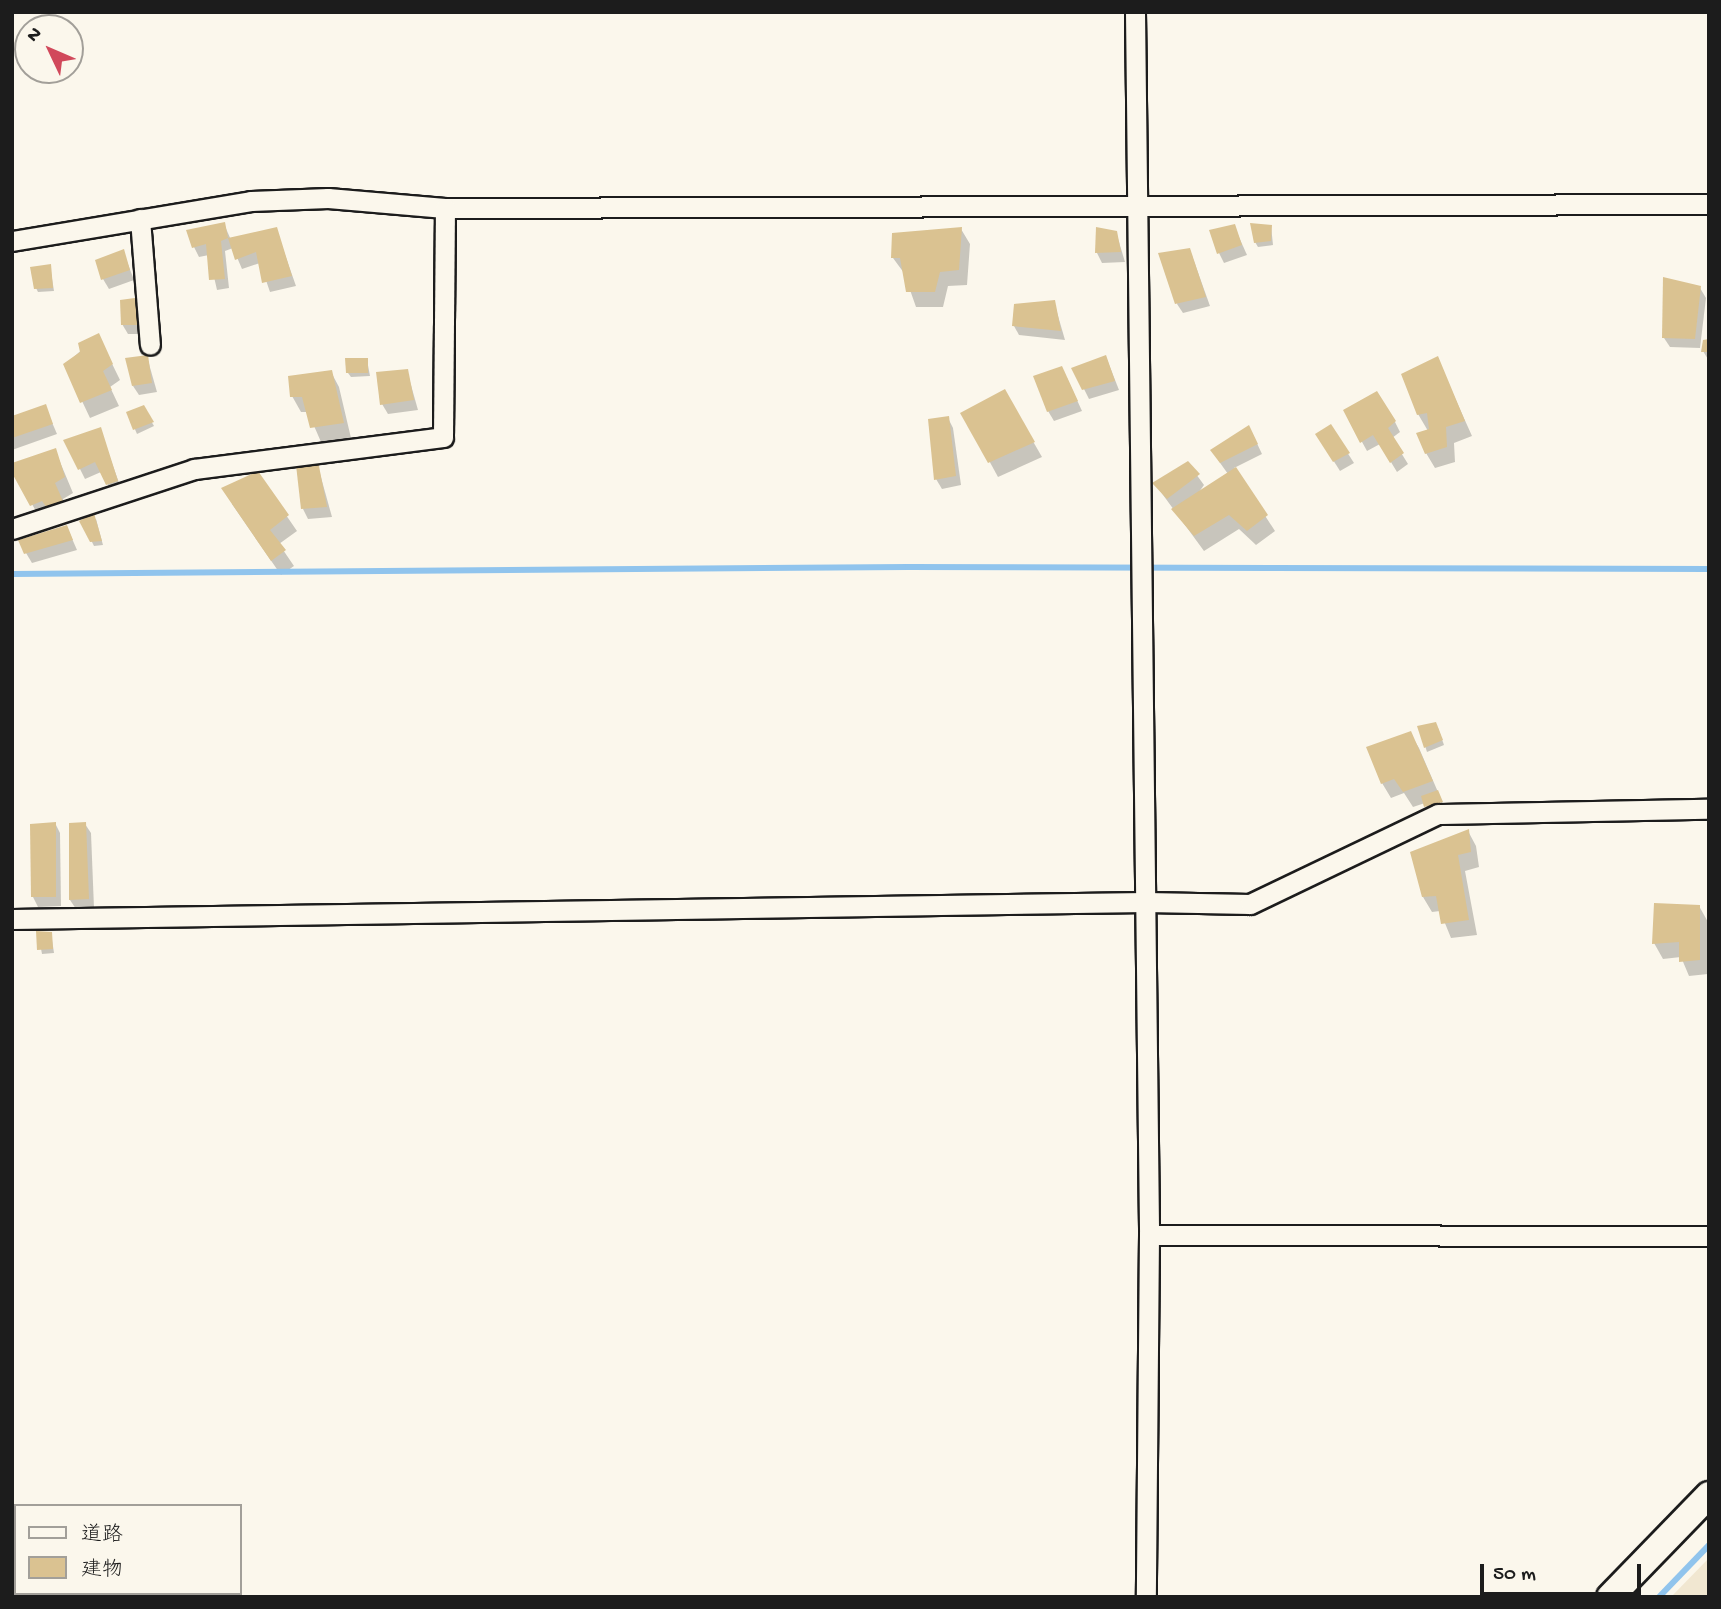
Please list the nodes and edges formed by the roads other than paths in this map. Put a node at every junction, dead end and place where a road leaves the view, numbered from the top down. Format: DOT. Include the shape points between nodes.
graph roads {
  1 [pos="1135,12"];
  2 [pos="1709,204"];
  3 [pos="445,208"];
  4 [pos="1135,208"];
  5 [pos="139,219"];
  6 [pos="12,241"];
  7 [pos="150,345"];
  8 [pos="12,529"];
  9 [pos="1709,809"];
  10 [pos="1146,902"];
  11 [pos="12,919"];
  12 [pos="1149,1235"];
  13 [pos="1709,1236"];
  14 [pos="1709,1495"];
  15 [pos="1146,1597"];
  16 [pos="1610,1597"];
  1 -- 4 [label="street"];
  2 -- 4 [label="street"];
  3 -- 4 [label="street"];
  3 -- 5 [label="street" via="328,198 251,201"];
  3 -- 8 [label="street" via="443,437 194,469"];
  4 -- 10 [label="street"];
  5 -- 6 [label="street"];
  5 -- 7 [label="street"];
  9 -- 10 [label="street" via="1438,814 1251,904"];
  10 -- 11 [label="street"];
  10 -- 12 [label="street"];
  12 -- 13 [label="street"];
  12 -- 15 [label="street"];
  14 -- 16 [label="main road"];
}
